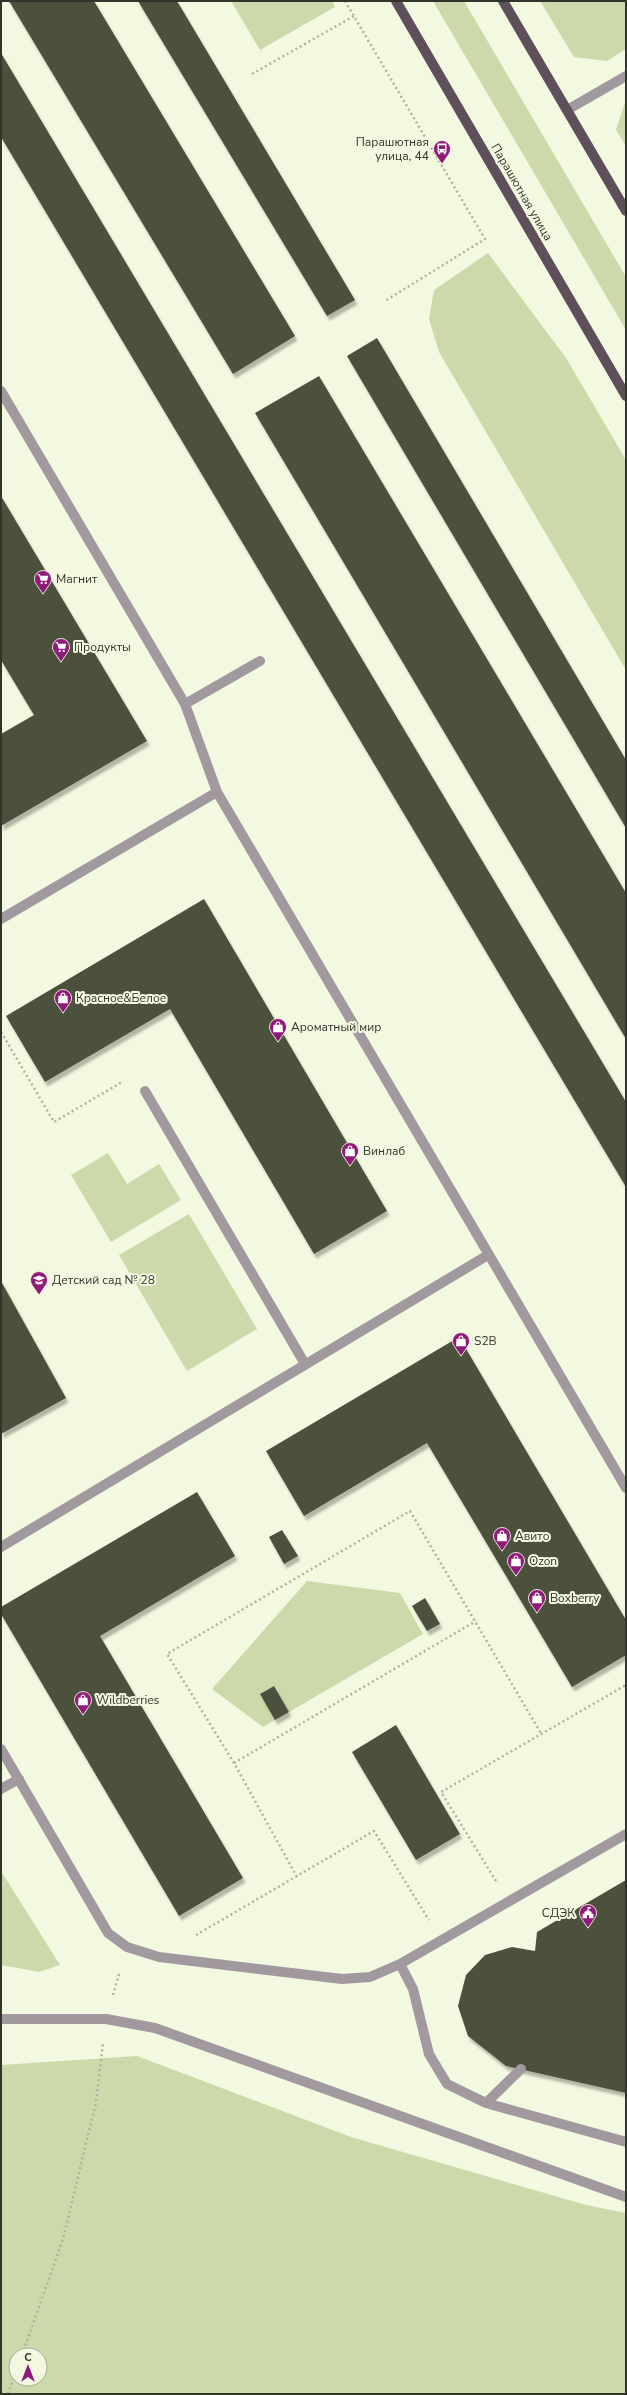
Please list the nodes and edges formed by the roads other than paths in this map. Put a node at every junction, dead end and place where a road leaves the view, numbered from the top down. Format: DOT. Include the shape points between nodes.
graph roads {
  1 [pos="396,1"];
  2 [pos="503,1"];
  3 [pos="626,76"];
  4 [pos="567,110"];
  5 [pos="626,211"];
  6 [pos="1,391"];
  7 [pos="626,396"];
  8 [pos="260,661"];
  9 [pos="185,704"];
  10 [pos="217,792"];
  11 [pos="1,919"];
  12 [pos="144,1091"];
  13 [pos="488,1255"];
  14 [pos="305,1364"];
  15 [pos="626,1488"];
  16 [pos="1,1547"];
  17 [pos="1,1749"];
  18 [pos="19,1779"];
  19 [pos="1,1789"];
  20 [pos="626,1834"];
  21 [pos="400,1964"];
  22 [pos="1,2019"];
  23 [pos="521,2069"];
  24 [pos="486,2104"];
  25 [pos="626,2142"];
  26 [pos="626,2197"];
  1 -- 7 [label="main road, Парашютная улица"];
  2 -- 4 [label="main road"];
  3 -- 4 [label="lane"];
  4 -- 5 [label="main road"];
  6 -- 9 [label="lane"];
  8 -- 9 [label="lane"];
  9 -- 10 [label="lane"];
  10 -- 11 [label="lane"];
  10 -- 13 [label="lane"];
  12 -- 14 [label="lane"];
  13 -- 14 [label="lane"];
  13 -- 15 [label="lane"];
  14 -- 16 [label="lane"];
  17 -- 18 [label="lane"];
  18 -- 19 [label="lane"];
  18 -- 21 [label="lane" via="108,1933 127,1947 159,1957 342,1979 370,1977"];
  20 -- 21 [label="lane"];
  21 -- 24 [label="lane" via="413,1989 429,2054 447,2084"];
  22 -- 26 [label="lane" via="106,2019 155,2028"];
  23 -- 24 [label="lane"];
  24 -- 25 [label="lane"];
}
